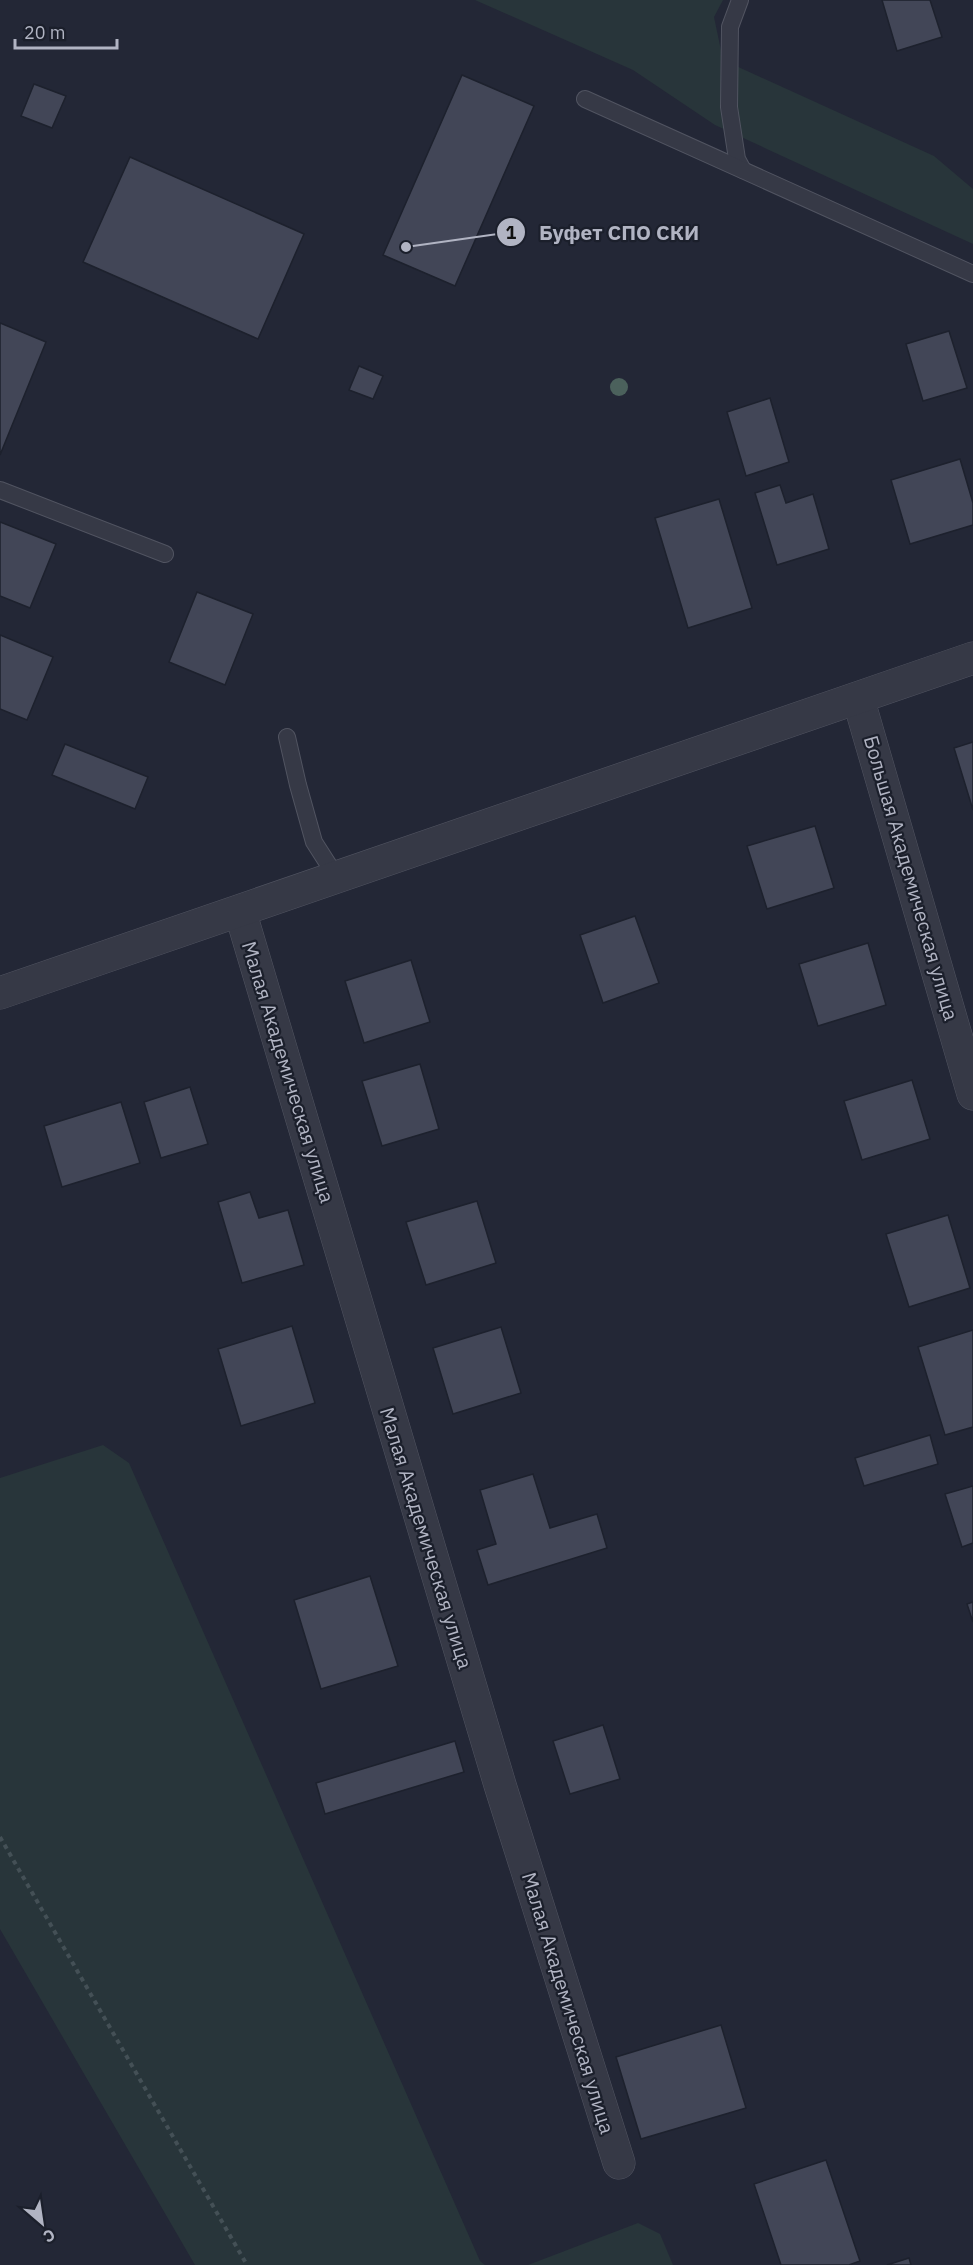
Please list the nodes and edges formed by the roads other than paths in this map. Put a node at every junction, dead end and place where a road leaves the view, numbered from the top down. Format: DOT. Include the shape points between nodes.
graph roads {
  1 [pos="740,0"];
  2 [pos="585,99"];
  3 [pos="743,170"];
  4 [pos="973,274"];
  5 [pos="0,490"];
  6 [pos="165,554"];
  7 [pos="973,658"];
  8 [pos="858,698"];
  9 [pos="287,737"];
  10 [pos="337,878"];
  11 [pos="240,911"];
  12 [pos="0,993"];
  13 [pos="973,1094"];
  14 [pos="618,2163"];
  1 -- 3 [label="lane" via="730,27 729,107 737,159"];
  2 -- 3 [label="lane"];
  3 -- 4 [label="lane"];
  5 -- 6 [label="lane"];
  7 -- 8 [label="street"];
  8 -- 10 [label="street"];
  8 -- 13 [label="street, Большая Академическая улица"];
  9 -- 10 [label="lane" via="314,842"];
  10 -- 11 [label="street"];
  11 -- 12 [label="street"];
  11 -- 14 [label="street, Малая Академическая улица" via="500,1785"];
}
